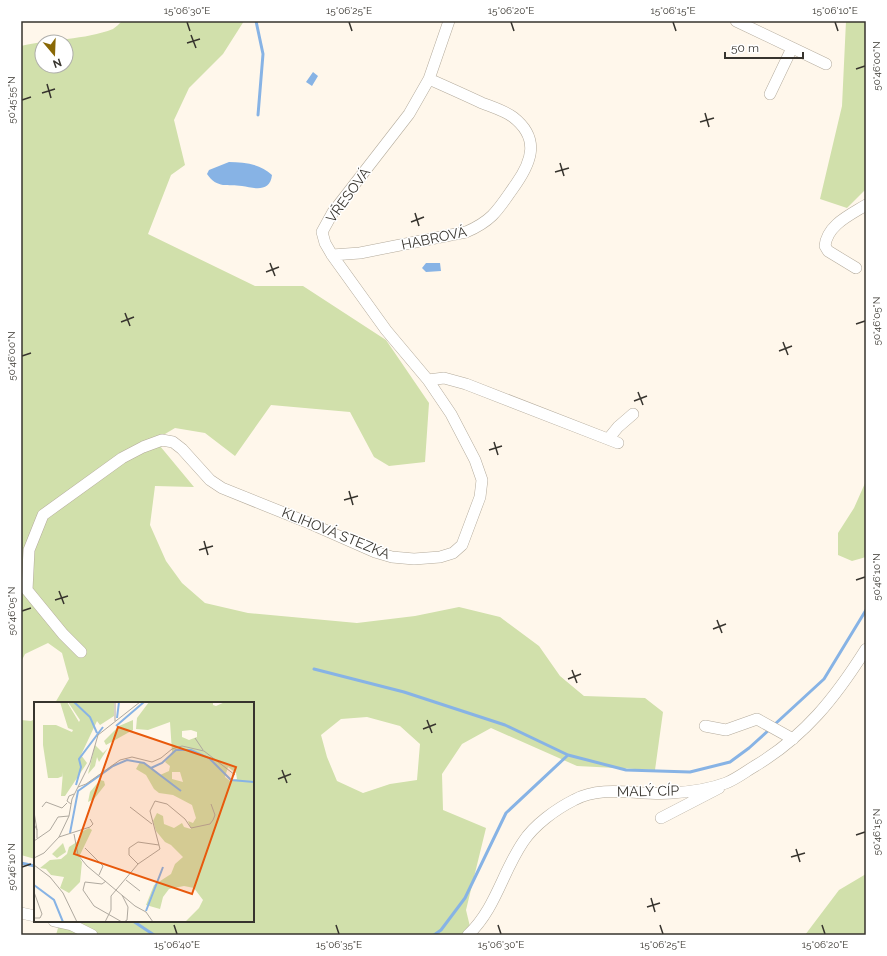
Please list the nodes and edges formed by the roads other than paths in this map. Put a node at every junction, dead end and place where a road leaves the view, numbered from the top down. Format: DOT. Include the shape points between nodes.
graph roads {
  1 [pos="449,21"];
  2 [pos="736,21"];
  3 [pos="792,48"];
  4 [pos="826,64"];
  5 [pos="429,79"];
  6 [pos="770,94"];
  7 [pos="866,205"];
  8 [pos="332,255"];
  9 [pos="856,268"];
  10 [pos="428,380"];
  11 [pos="633,414"];
  12 [pos="866,649"];
  13 [pos="81,652"];
  14 [pos="705,726"];
  15 [pos="793,739"];
  16 [pos="731,781"];
  17 [pos="661,818"];
  18 [pos="21,913"];
  19 [pos="34,916"];
  20 [pos="58,922"];
  21 [pos="92,935"];
  22 [pos="468,935"];
  1 -- 5 [label="street, VŘESOVÁ"];
  2 -- 3 [label="street"];
  3 -- 4 [label="street"];
  3 -- 6 [label="street"];
  5 -- 8 [label="street, VŘESOVÁ" via="409,114 333,212 322,232"];
  5 -- 8 [label="street, HABROVÁ" via="513,117 529,139 531,152 527,168 496,214 477,227 453,236 360,253"];
  7 -- 9 [label="street" via="841,220 825,240 828,251"];
  8 -- 10 [label="street, VŘESOVÁ" via="386,330"];
  10 -- 11 [label="street" via="444,378 466,384 613,441 618,427"];
  10 -- 13 [label="street, KLIHOVÁ STEZKA" via="451,414 476,460 482,480 480,497 462,545 453,553 440,557 407,558 375,552 222,488 210,480 182,449 173,442 162,440 116,462 43,515 29,550 27,590"];
  12 -- 15 [label="street, MALÝ CÍP" via="817,717"];
  14 -- 15 [label="street" via="726,730 757,719"];
  15 -- 16 [label="street, MALÝ CÍP" via="772,756"];
  16 -- 17 [label="street"];
  16 -- 22 [label="street, MALÝ CÍP" via="673,793 600,792 574,800 551,815 523,841 485,916"];
  18 -- 19 [label="street"];
  20 -- 21 [label="street" via="72,925"];
}
